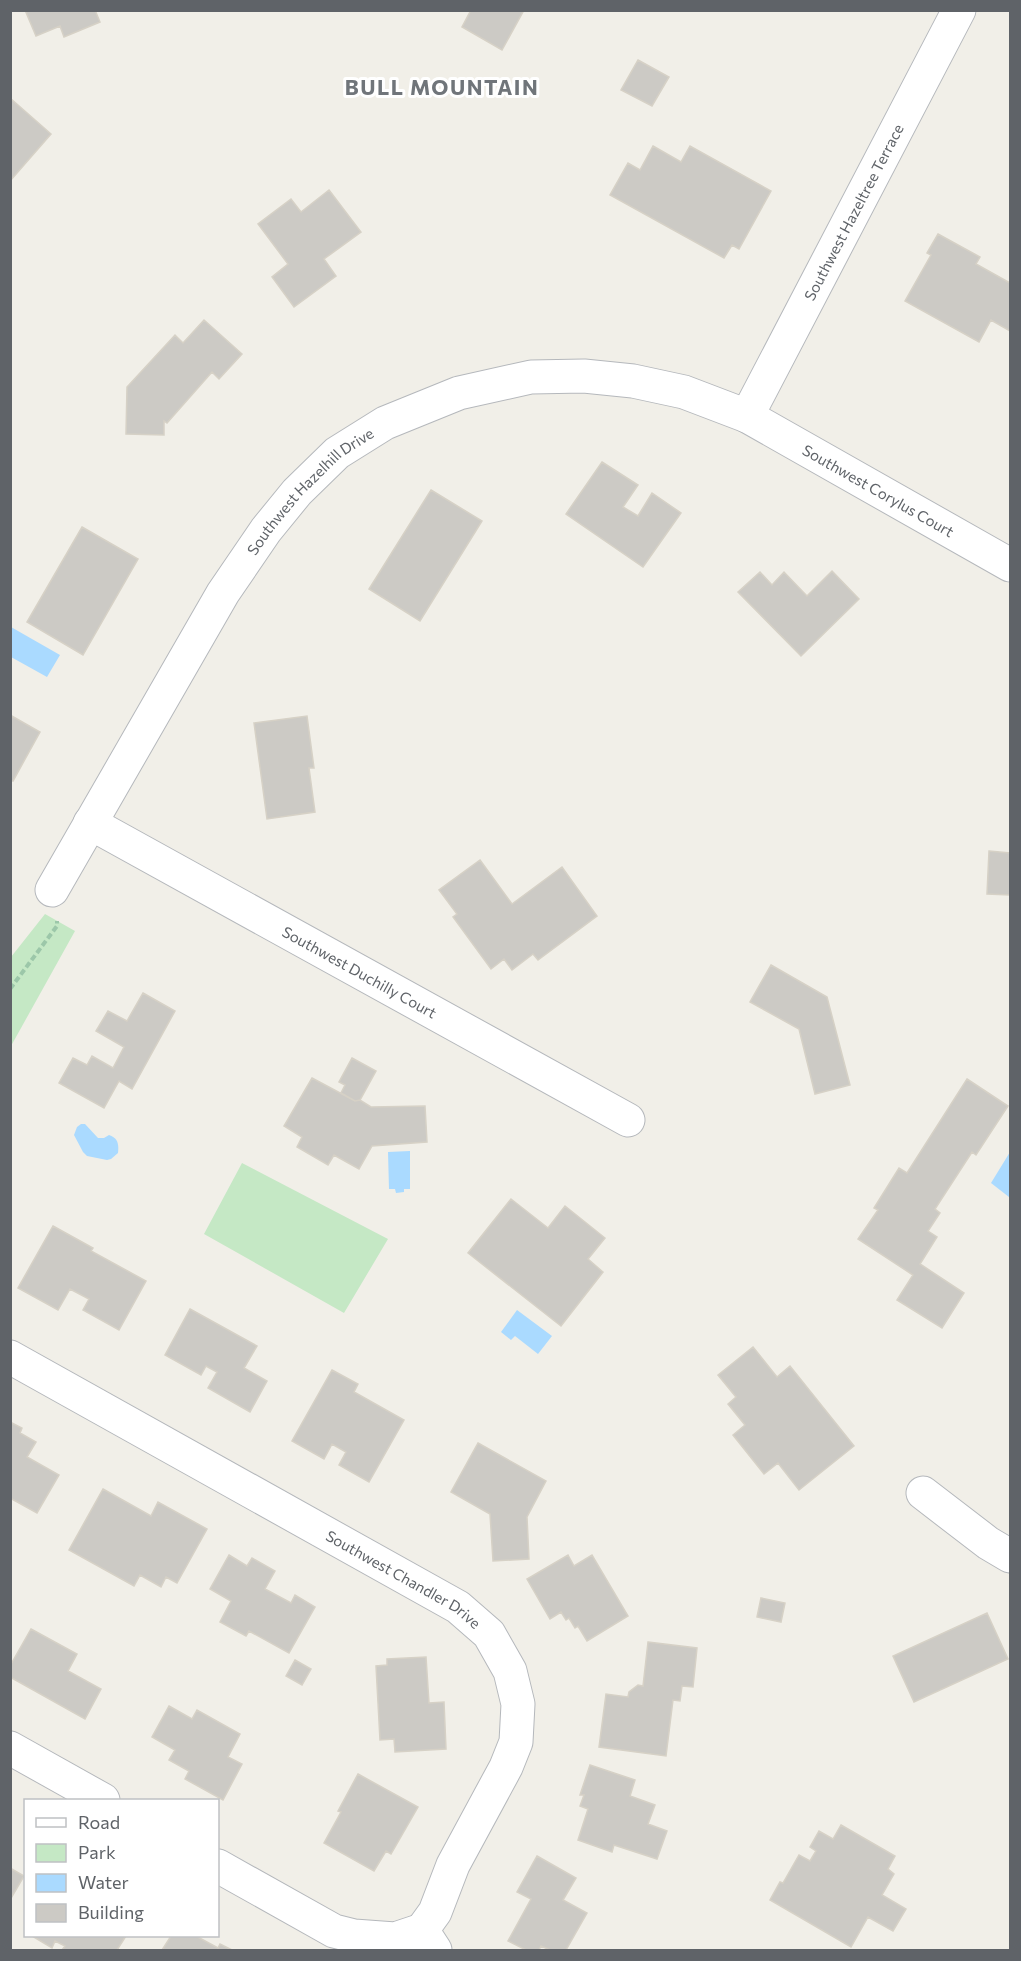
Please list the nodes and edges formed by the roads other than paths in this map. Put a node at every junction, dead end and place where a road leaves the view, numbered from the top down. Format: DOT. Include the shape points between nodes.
graph roads {
  1 [pos="959,10"];
  2 [pos="747,416"];
  3 [pos="1011,565"];
  4 [pos="90,824"];
  5 [pos="52,890"];
  6 [pos="628,1120"];
  7 [pos="10,1357"];
  8 [pos="923,1493"];
  9 [pos="1011,1556"];
  10 [pos="10,1748"];
  11 [pos="100,1799"];
  12 [pos="219,1867"];
  13 [pos="428,1940"];
  1 -- 2 [label="street, Southwest Hazeltree Terrace"];
  2 -- 3 [label="street, Southwest Corylus Court"];
  2 -- 4 [label="street, Southwest Hazelhill Drive" via="684,392 633,381 584,376 531,377 459,393 385,423 338,453 297,492 266,530 223,593"];
  4 -- 5 [label="street, Southwest Hazelhill Drive"];
  4 -- 6 [label="street, Southwest Duchilly Court"];
  7 -- 13 [label="street, Southwest Chandler Drive" via="458,1607 489,1634 510,1671 518,1704 516,1742 453,1865"];
  8 -- 9 [label="street"];
  10 -- 11 [label="street"];
  12 -- 13 [label="street" via="334,1931 354,1936"];
}
